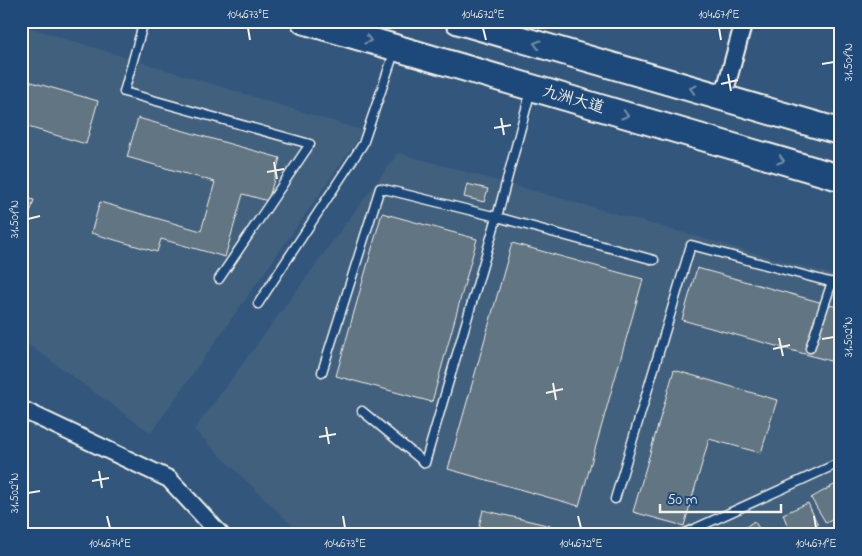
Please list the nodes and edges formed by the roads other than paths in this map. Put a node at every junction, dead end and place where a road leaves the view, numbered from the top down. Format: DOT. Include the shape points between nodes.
graph roads {
  1 [pos="144,21"];
  2 [pos="304,21"];
  3 [pos="458,21"];
  4 [pos="744,21"];
  5 [pos="396,48"];
  6 [pos="532,88"];
  7 [pos="723,98"];
  8 [pos="841,132"];
  9 [pos="841,178"];
  10 [pos="497,217"];
  11 [pos="654,260"];
  12 [pos="219,279"];
  13 [pos="832,282"];
  14 [pos="841,285"];
  15 [pos="258,304"];
  16 [pos="810,348"];
  17 [pos="322,372"];
  18 [pos="21,409"];
  19 [pos="362,411"];
  20 [pos="841,462"];
  21 [pos="615,498"];
  22 [pos="221,535"];
  23 [pos="681,535"];
  1 -- 12 [label="lane" via="124,92 310,144"];
  2 -- 5 [label="main road, 九洲大道, one-way"];
  7 -- 3 [label="main road, one-way"];
  4 -- 7 [label="street"];
  5 -- 6 [label="main road, 九洲大道"];
  5 -- 15 [label="lane" via="363,144"];
  6 -- 9 [label="main road, 九洲大道, one-way"];
  6 -- 10 [label="lane"];
  7 -- 8 [label="main road"];
  10 -- 11 [label="lane"];
  10 -- 17 [label="lane" via="380,188"];
  10 -- 19 [label="lane" via="425,463"];
  13 -- 14 [label="lane"];
  13 -- 16 [label="lane"];
  13 -- 21 [label="lane" via="691,245"];
  18 -- 22 [label="street" via="168,479"];
  20 -- 23 [label="lane"];
}
